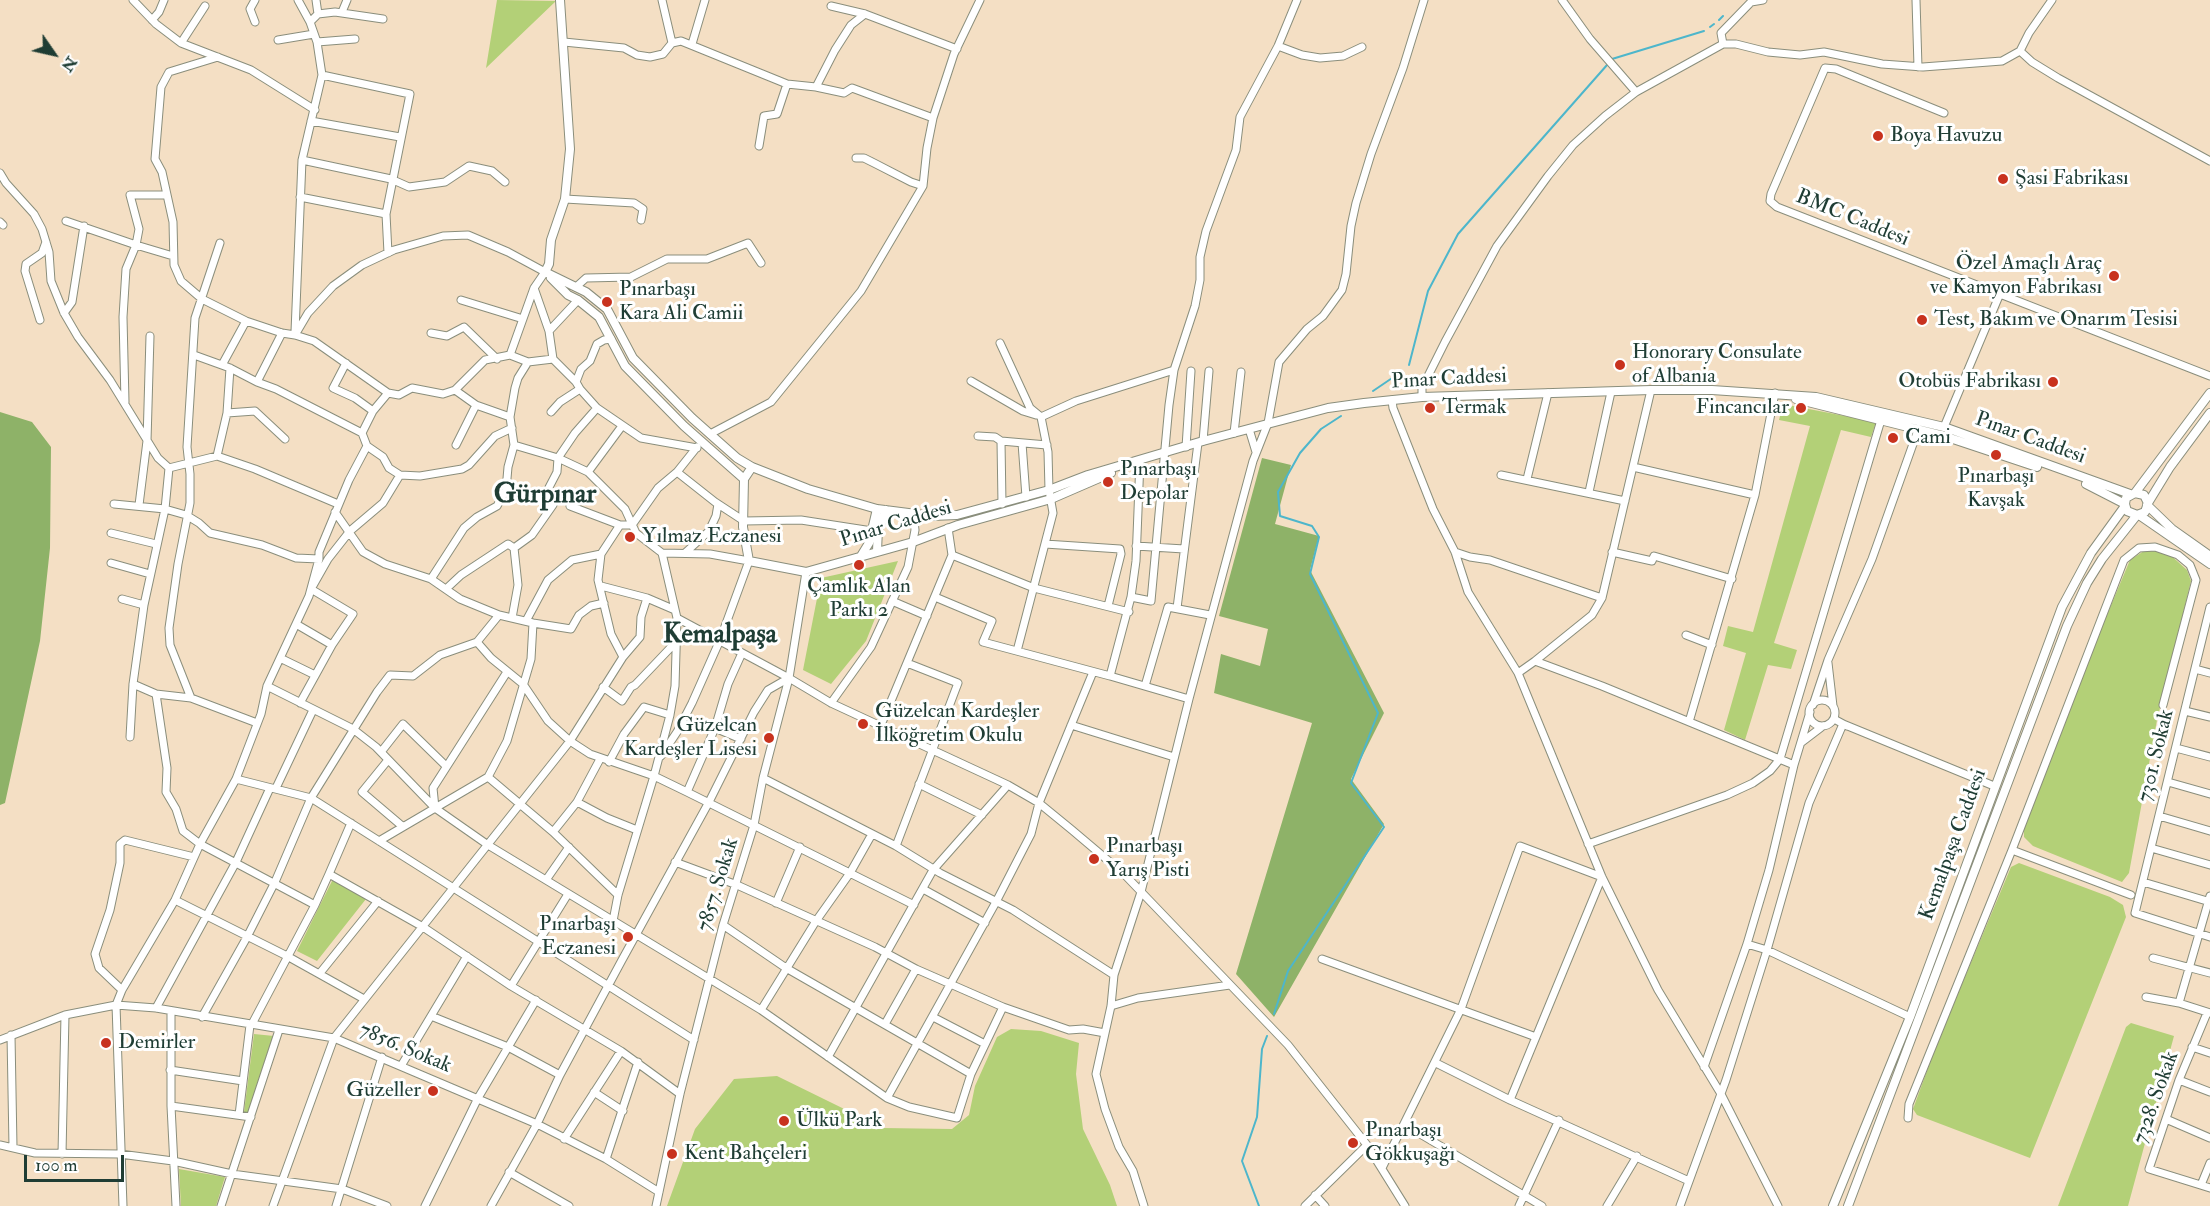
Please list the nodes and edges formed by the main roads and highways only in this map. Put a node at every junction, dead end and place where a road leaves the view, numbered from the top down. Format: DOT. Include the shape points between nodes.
graph roads {
  1 [pos="560,0"];
  2 [pos="545,272"];
  3 [pos="1775,393"];
  4 [pos="2210,393"];
  5 [pos="2210,413"];
  6 [pos="752,467"];
  7 [pos="744,479"];
  8 [pos="2133,493"];
  9 [pos="1050,495"];
  10 [pos="2147,504"];
  11 [pos="2125,505"];
  12 [pos="877,509"];
  13 [pos="886,510"];
  14 [pos="2138,515"];
  15 [pos="957,520"];
  16 [pos="877,551"];
  17 [pos="861,556"];
  18 [pos="2210,556"];
  19 [pos="2210,564"];
  20 [pos="1833,1206"];
  21 [pos="1848,1206"];
  1 -- 2 [label="main road" via="570,149 565,199"];
  2 -- 6 [label="main road" via="586,292 607,309 633,358 736,458"];
  2 -- 7 [label="main road" via="599,317 625,366 699,445"];
  3 -- 8 [label="main road, Pınar Caddesi" via="1816,397 1944,427"];
  3 -- 9 [label="main road, Pınar Caddesi" via="1651,390 1422,397 1328,408 1088,476"];
  3 -- 11 [label="main road, Pınar Caddesi" via="1944,436 2086,484"];
  4 -- 8 [label="main road, Kemalpaşa Caddesi"];
  5 -- 10 [label="main road, Kemalpaşa Caddesi"];
  6 -- 7 [label="main road"];
  6 -- 12 [label="main road" via="808,489"];
  7 -- 17 [label="main road, Pınar Caddesi" via="743,527 749,561 806,572"];
  8 -- 10 [label="main road" via="2145,496"];
  8 -- 11 [label="main road, Kemalpaşa Caddesi"];
  9 -- 15 [label="main road, Pınar Caddesi"];
  9 -- 15 [label="main road, Pınar Caddesi" via="1026,497"];
  10 -- 14 [label="main road, Kemalpaşa Caddesi" via="2145,512"];
  10 -- 18 [label="main road" via="2172,529"];
  11 -- 14 [label="main road" via="2129,513"];
  11 -- 20 [label="main road, Kemalpaşa Caddesi" via="2091,553 2062,607 1910,1017"];
  12 -- 13 [label="main road"];
  12 -- 17 [label="main road" via="869,543"];
  13 -- 15 [label="main road"];
  13 -- 16 [label="main road" via="878,529"];
  14 -- 19 [label="main road"];
  14 -- 21 [label="main road, Kemalpaşa Caddesi" via="2102,559 2067,626"];
  15 -- 16 [label="main road, Pınar Caddesi" via="948,528 913,542"];
  16 -- 17 [label="main road, Pınar Caddesi"];
}
